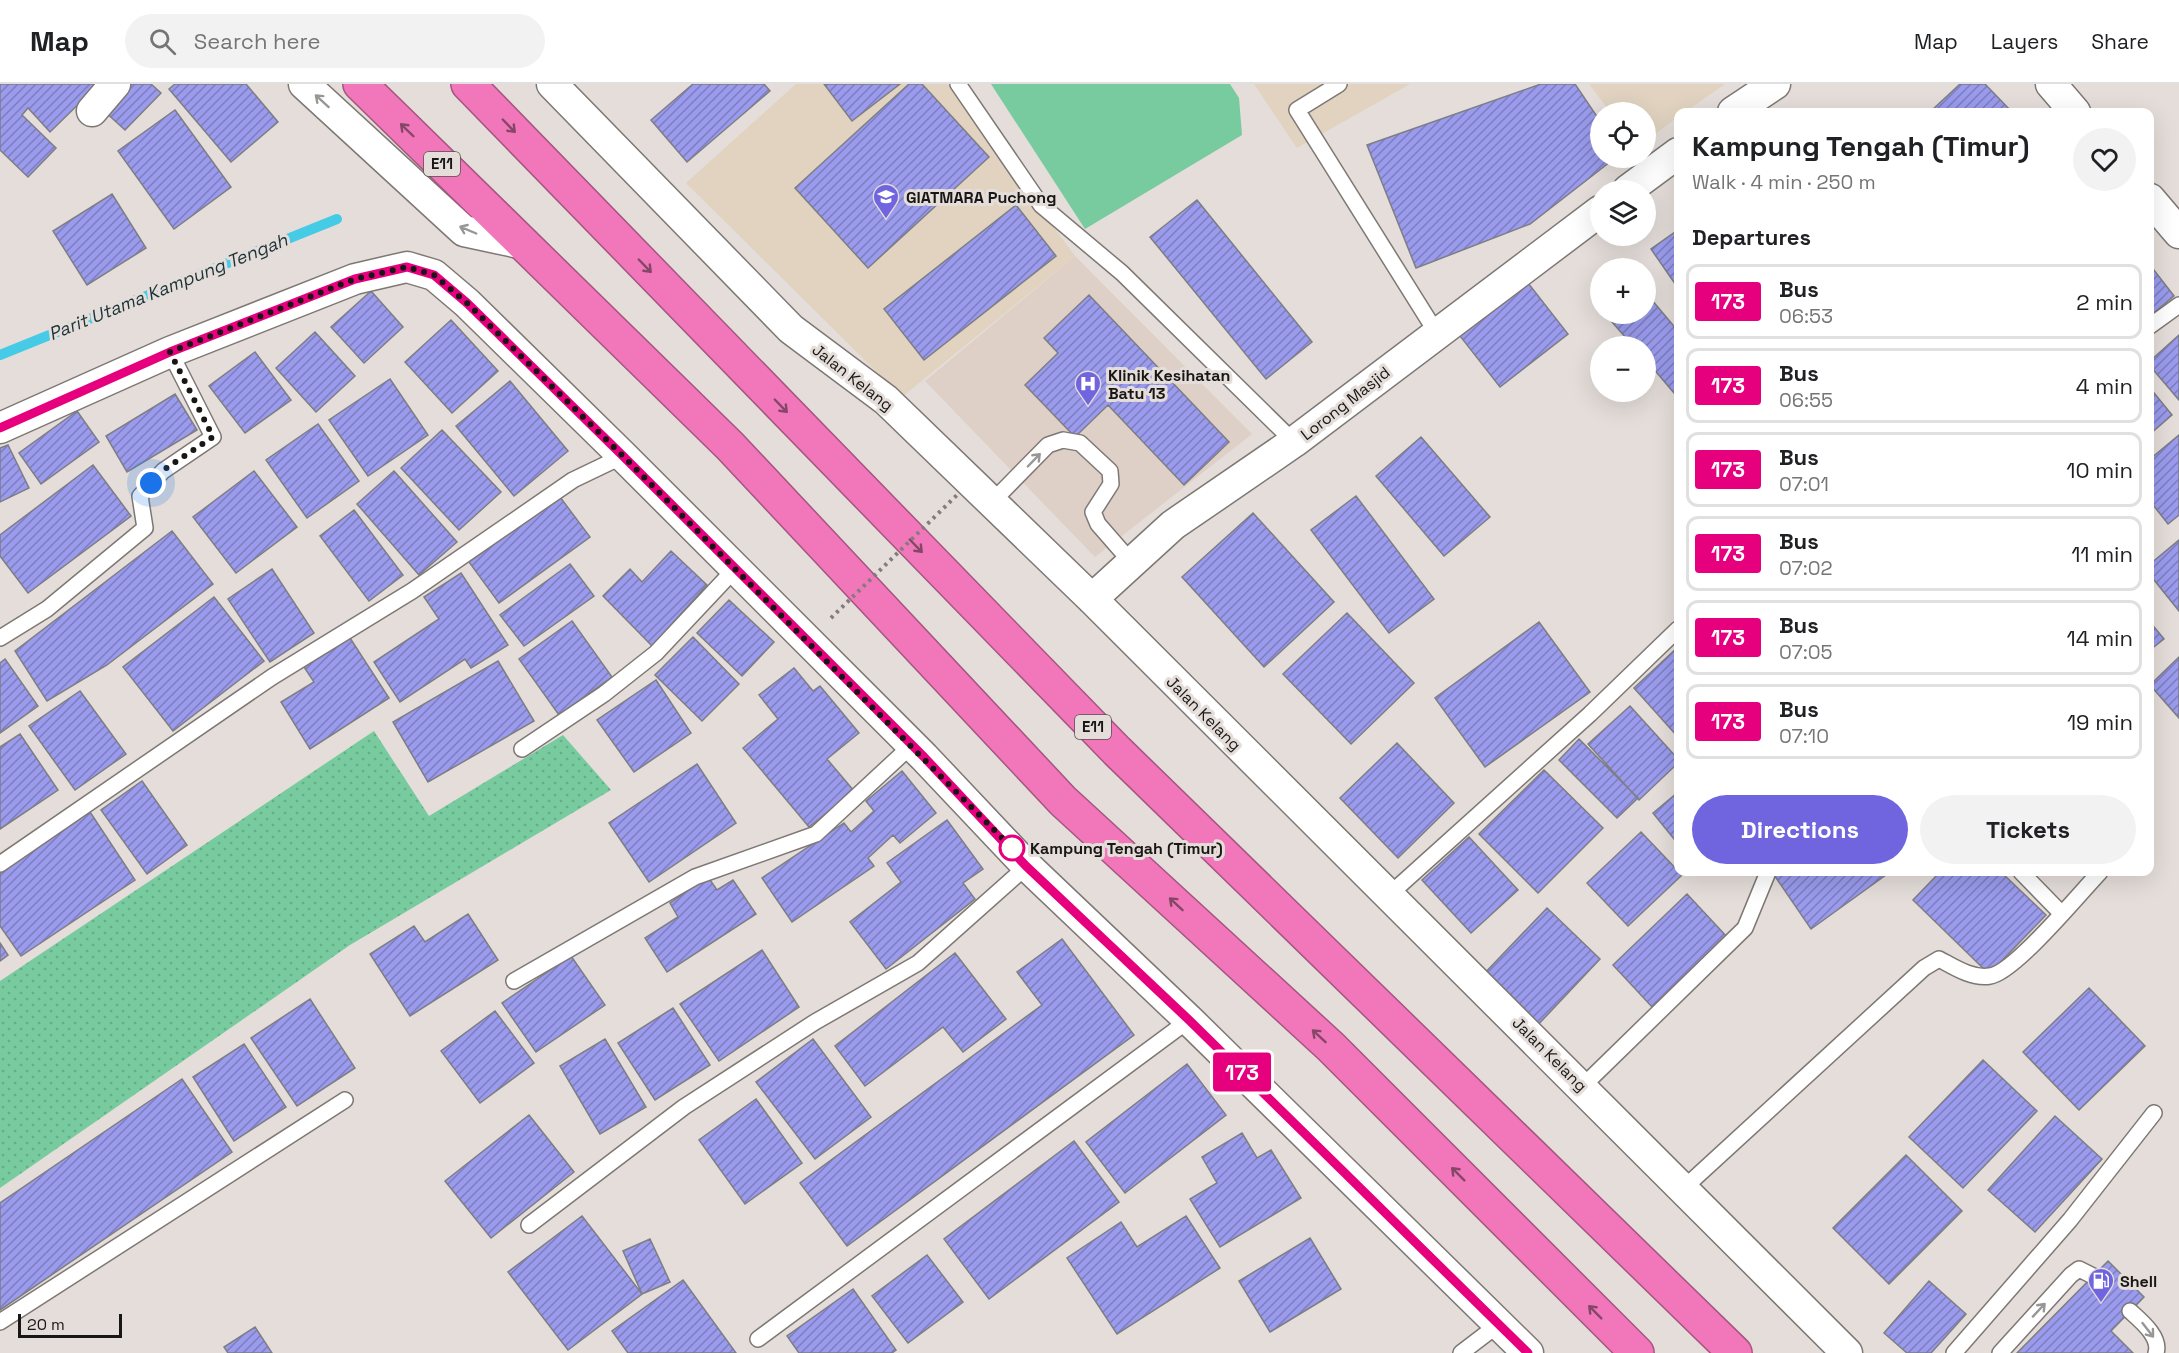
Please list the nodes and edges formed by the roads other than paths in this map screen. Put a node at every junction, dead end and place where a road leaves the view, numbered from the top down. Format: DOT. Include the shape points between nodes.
graph roads {
  1 [pos="115,84"];
  2 [pos="304,84"];
  3 [pos="360,84"];
  4 [pos="468,84"];
  5 [pos="552,84"];
  6 [pos="958,84"];
  7 [pos="1339,84"];
  8 [pos="1774,84"];
  9 [pos="1739,108"];
  10 [pos="92,111"];
  11 [pos="1674,156"];
  12 [pos="1642,180"];
  13 [pos="2154,204"];
  14 [pos="1590,218"];
  15 [pos="2179,233"];
  16 [pos="524,244"];
  17 [pos="2179,305"];
  18 [pos="2154,323"];
  19 [pos="1436,332"];
  20 [pos="170,352"];
  21 [pos="0,428"];
  22 [pos="1294,442"];
  23 [pos="623,456"];
  24 [pos="992,502"];
  25 [pos="1132,563"];
  26 [pos="735,569"];
  27 [pos="1092,599"];
  28 [pos="1674,633"];
  29 [pos="0,638"];
  30 [pos="912,745"];
  31 [pos="522,749"];
  32 [pos="0,864"];
  33 [pos="1026,866"];
  34 [pos="1765,876"];
  35 [pos="2025,876"];
  36 [pos="2096,876"];
  37 [pos="1389,895"];
  38 [pos="2061,913"];
  39 [pos="514,981"];
  40 [pos="1189,1020"];
  41 [pos="1583,1086"];
  42 [pos="345,1100"];
  43 [pos="2154,1113"];
  44 [pos="1684,1188"];
  45 [pos="529,1225"];
  46 [pos="2094,1276"];
  47 [pos="2130,1311"];
  48 [pos="0,1322"];
  49 [pos="1499,1324"];
  50 [pos="758,1339"];
  51 [pos="1461,1353"];
  52 [pos="1528,1353"];
  53 [pos="1637,1353"];
  54 [pos="1735,1353"];
  55 [pos="1847,1353"];
  56 [pos="1954,1353"];
  57 [pos="2000,1353"];
  58 [pos="2156,1353"];
  1 -- 10 [label="street"];
  16 -- 2 [label="street, one-way" via="464,231"];
  16 -- 3 [label="highway, E11, one-way"];
  4 -- 54 [label="highway, E11, one-way" via="1117,752"];
  5 -- 24 [label="street, Jalan Kelang" via="792,329 886,400"];
  6 -- 22 [label="lane" via="1041,205 1122,273"];
  7 -- 19 [label="lane" via="1297,110"];
  8 -- 9 [label="street"];
  11 -- 12 [label="street"];
  13 -- 15 [label="street"];
  14 -- 19 [label="street, Lorong Masjid"];
  53 -- 16 [label="highway, E11, one-way" via="1331,1047 1063,801 730,446"];
  17 -- 18 [label="lane"];
  19 -- 22 [label="street, Lorong Masjid"];
  20 -- 21 [label="street"];
  20 -- 23 [label="street" via="355,279 407,267 434,275 467,303"];
  20 -- 29 [label="lane" via="213,437 162,471 140,496 145,528 47,609"];
  22 -- 25 [label="street, Lorong Masjid" via="1173,525"];
  23 -- 26 [label="street"];
  23 -- 32 [label="lane" via="573,480 412,591 272,677"];
  24 -- 25 [label="lane, one-way" via="1048,445 1063,440 1080,443 1110,471 1111,484 1093,512 1098,524"];
  24 -- 27 [label="street, Jalan Kelang"];
  25 -- 27 [label="street, Lorong Masjid"];
  26 -- 30 [label="street"];
  26 -- 31 [label="lane" via="656,653 604,694"];
  27 -- 37 [label="street, Jalan Kelang"];
  28 -- 37 [label="lane"];
  30 -- 33 [label="street"];
  30 -- 39 [label="lane" via="816,834 695,877"];
  33 -- 40 [label="street"];
  33 -- 45 [label="lane" via="918,963 815,1022 684,1107"];
  34 -- 41 [label="lane" via="1745,928"];
  35 -- 38 [label="lane"];
  36 -- 38 [label="lane"];
  37 -- 41 [label="street, Jalan Kelang"];
  38 -- 44 [label="lane" via="2018,959 1993,976 1975,976 1939,959 1924,968"];
  40 -- 49 [label="street"];
  40 -- 50 [label="lane"];
  41 -- 44 [label="street, Jalan Kelang"];
  42 -- 48 [label="lane"];
  43 -- 56 [label="lane" via="2070,1220"];
  44 -- 55 [label="street, Jalan Kelang"];
  57 -- 46 [label="lane, one-way" via="2071,1275 2079,1269"];
  47 -- 58 [label="lane, one-way" via="2154,1338"];
  49 -- 51 [label="lane"];
  49 -- 52 [label="street"];
}
